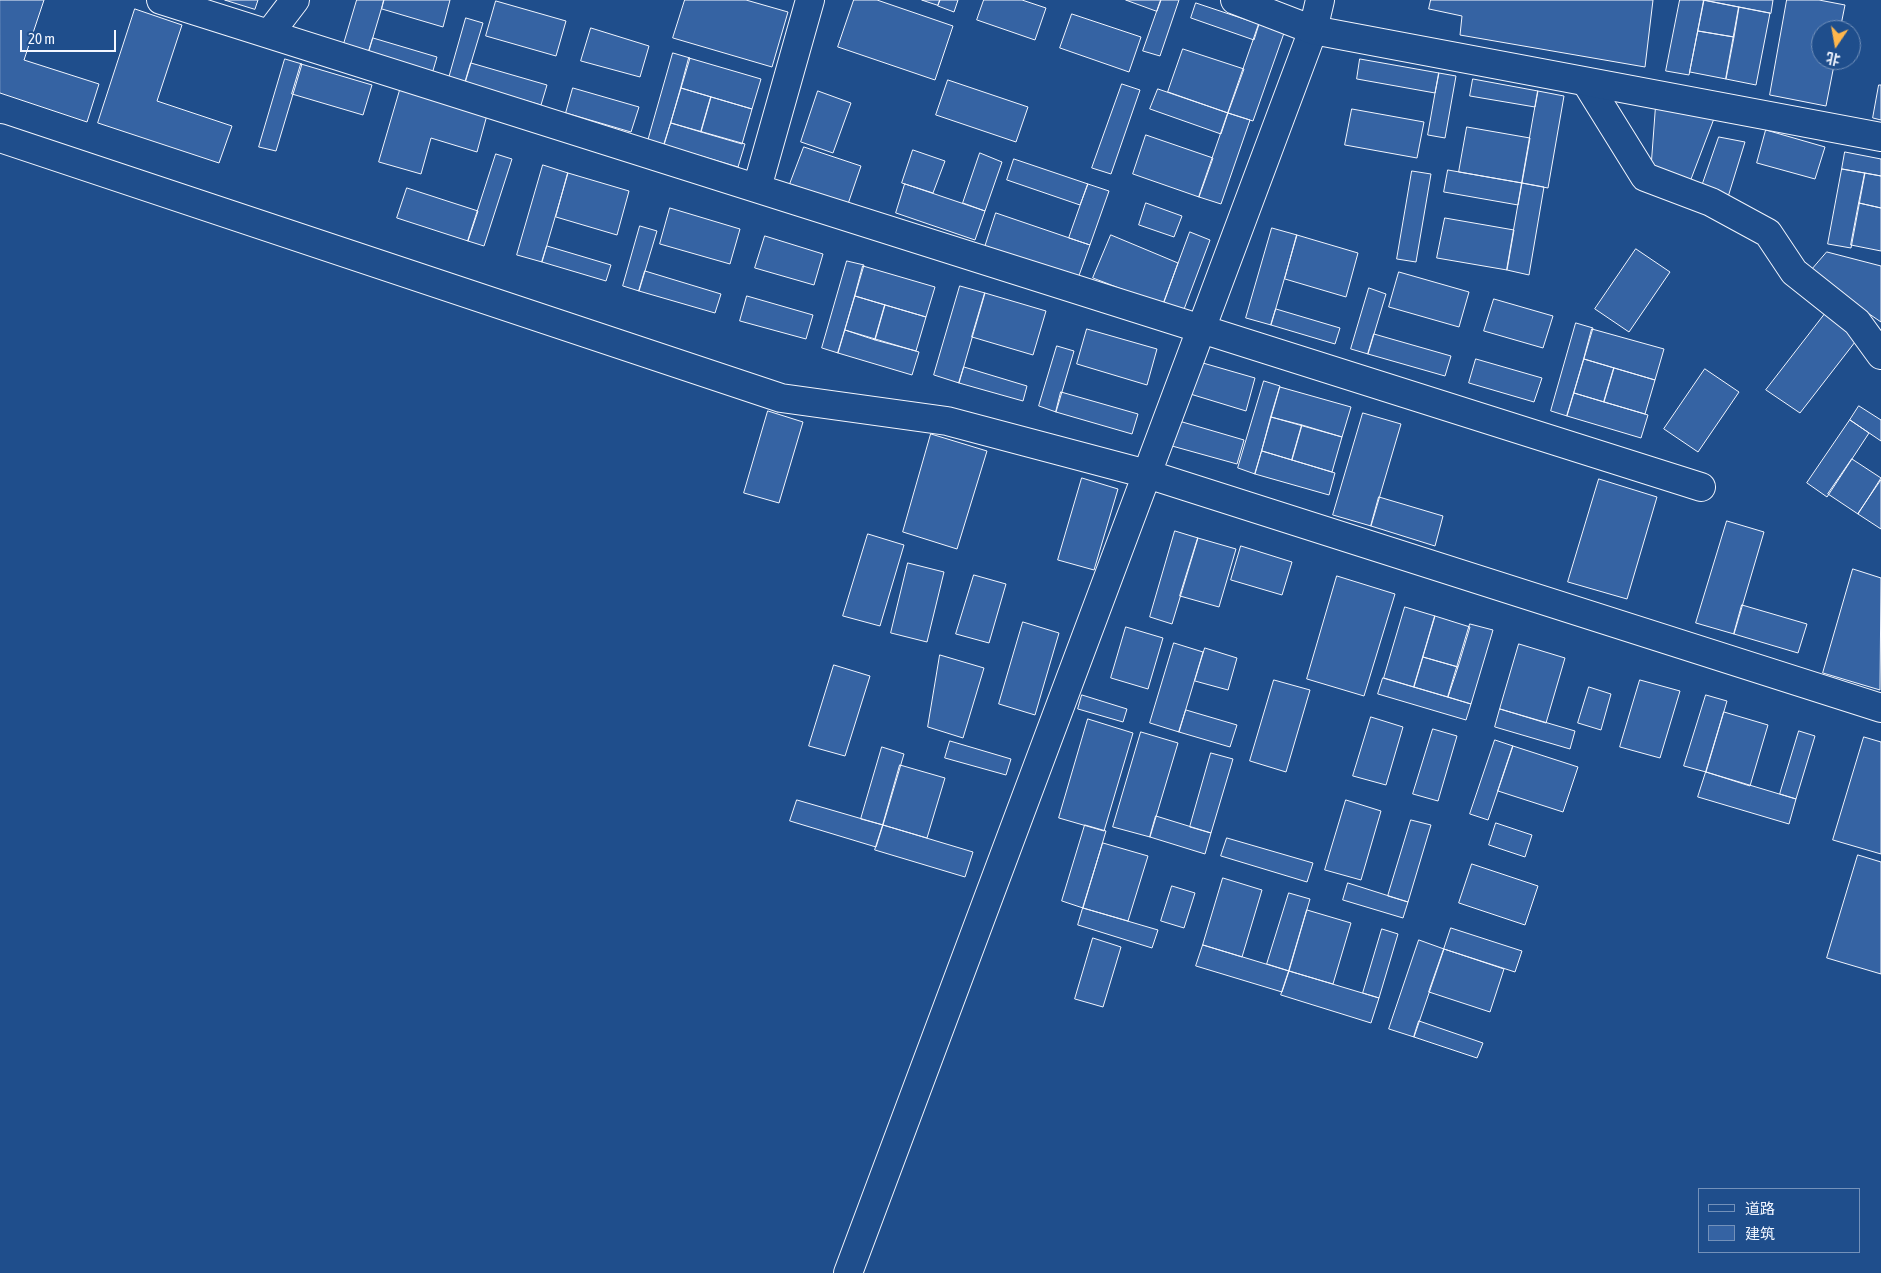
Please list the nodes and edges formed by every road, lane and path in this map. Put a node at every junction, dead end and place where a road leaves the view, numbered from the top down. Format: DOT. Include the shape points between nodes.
graph roads {
  1 [pos="161,0"];
  2 [pos="295,0"];
  3 [pos="810,0"];
  4 [pos="1235,0"];
  5 [pos="1320,0"];
  6 [pos="1313,30"];
  7 [pos="269,34"];
  8 [pos="1586,82"];
  9 [pos="1881,137"];
  10 [pos="0,138"];
  11 [pos="757,188"];
  12 [pos="1201,328"];
  13 [pos="1881,355"];
  14 [pos="1147,474"];
  15 [pos="1701,487"];
  16 [pos="1881,708"];
  17 [pos="848,1273"];
  1 -- 7 [label="street"];
  2 -- 7 [label="street"];
  3 -- 11 [label="street"];
  4 -- 6 [label="street"];
  5 -- 6 [label="street"];
  6 -- 8 [label="street"];
  6 -- 12 [label="street"];
  7 -- 11 [label="street"];
  8 -- 9 [label="street"];
  8 -- 13 [label="street" via="1644,177 1712,202 1768,233 1794,272 1857,322"];
  10 -- 14 [label="street" via="781,398 947,421"];
  11 -- 12 [label="street"];
  12 -- 14 [label="street"];
  12 -- 15 [label="street"];
  14 -- 16 [label="street"];
  14 -- 17 [label="street"];
}
